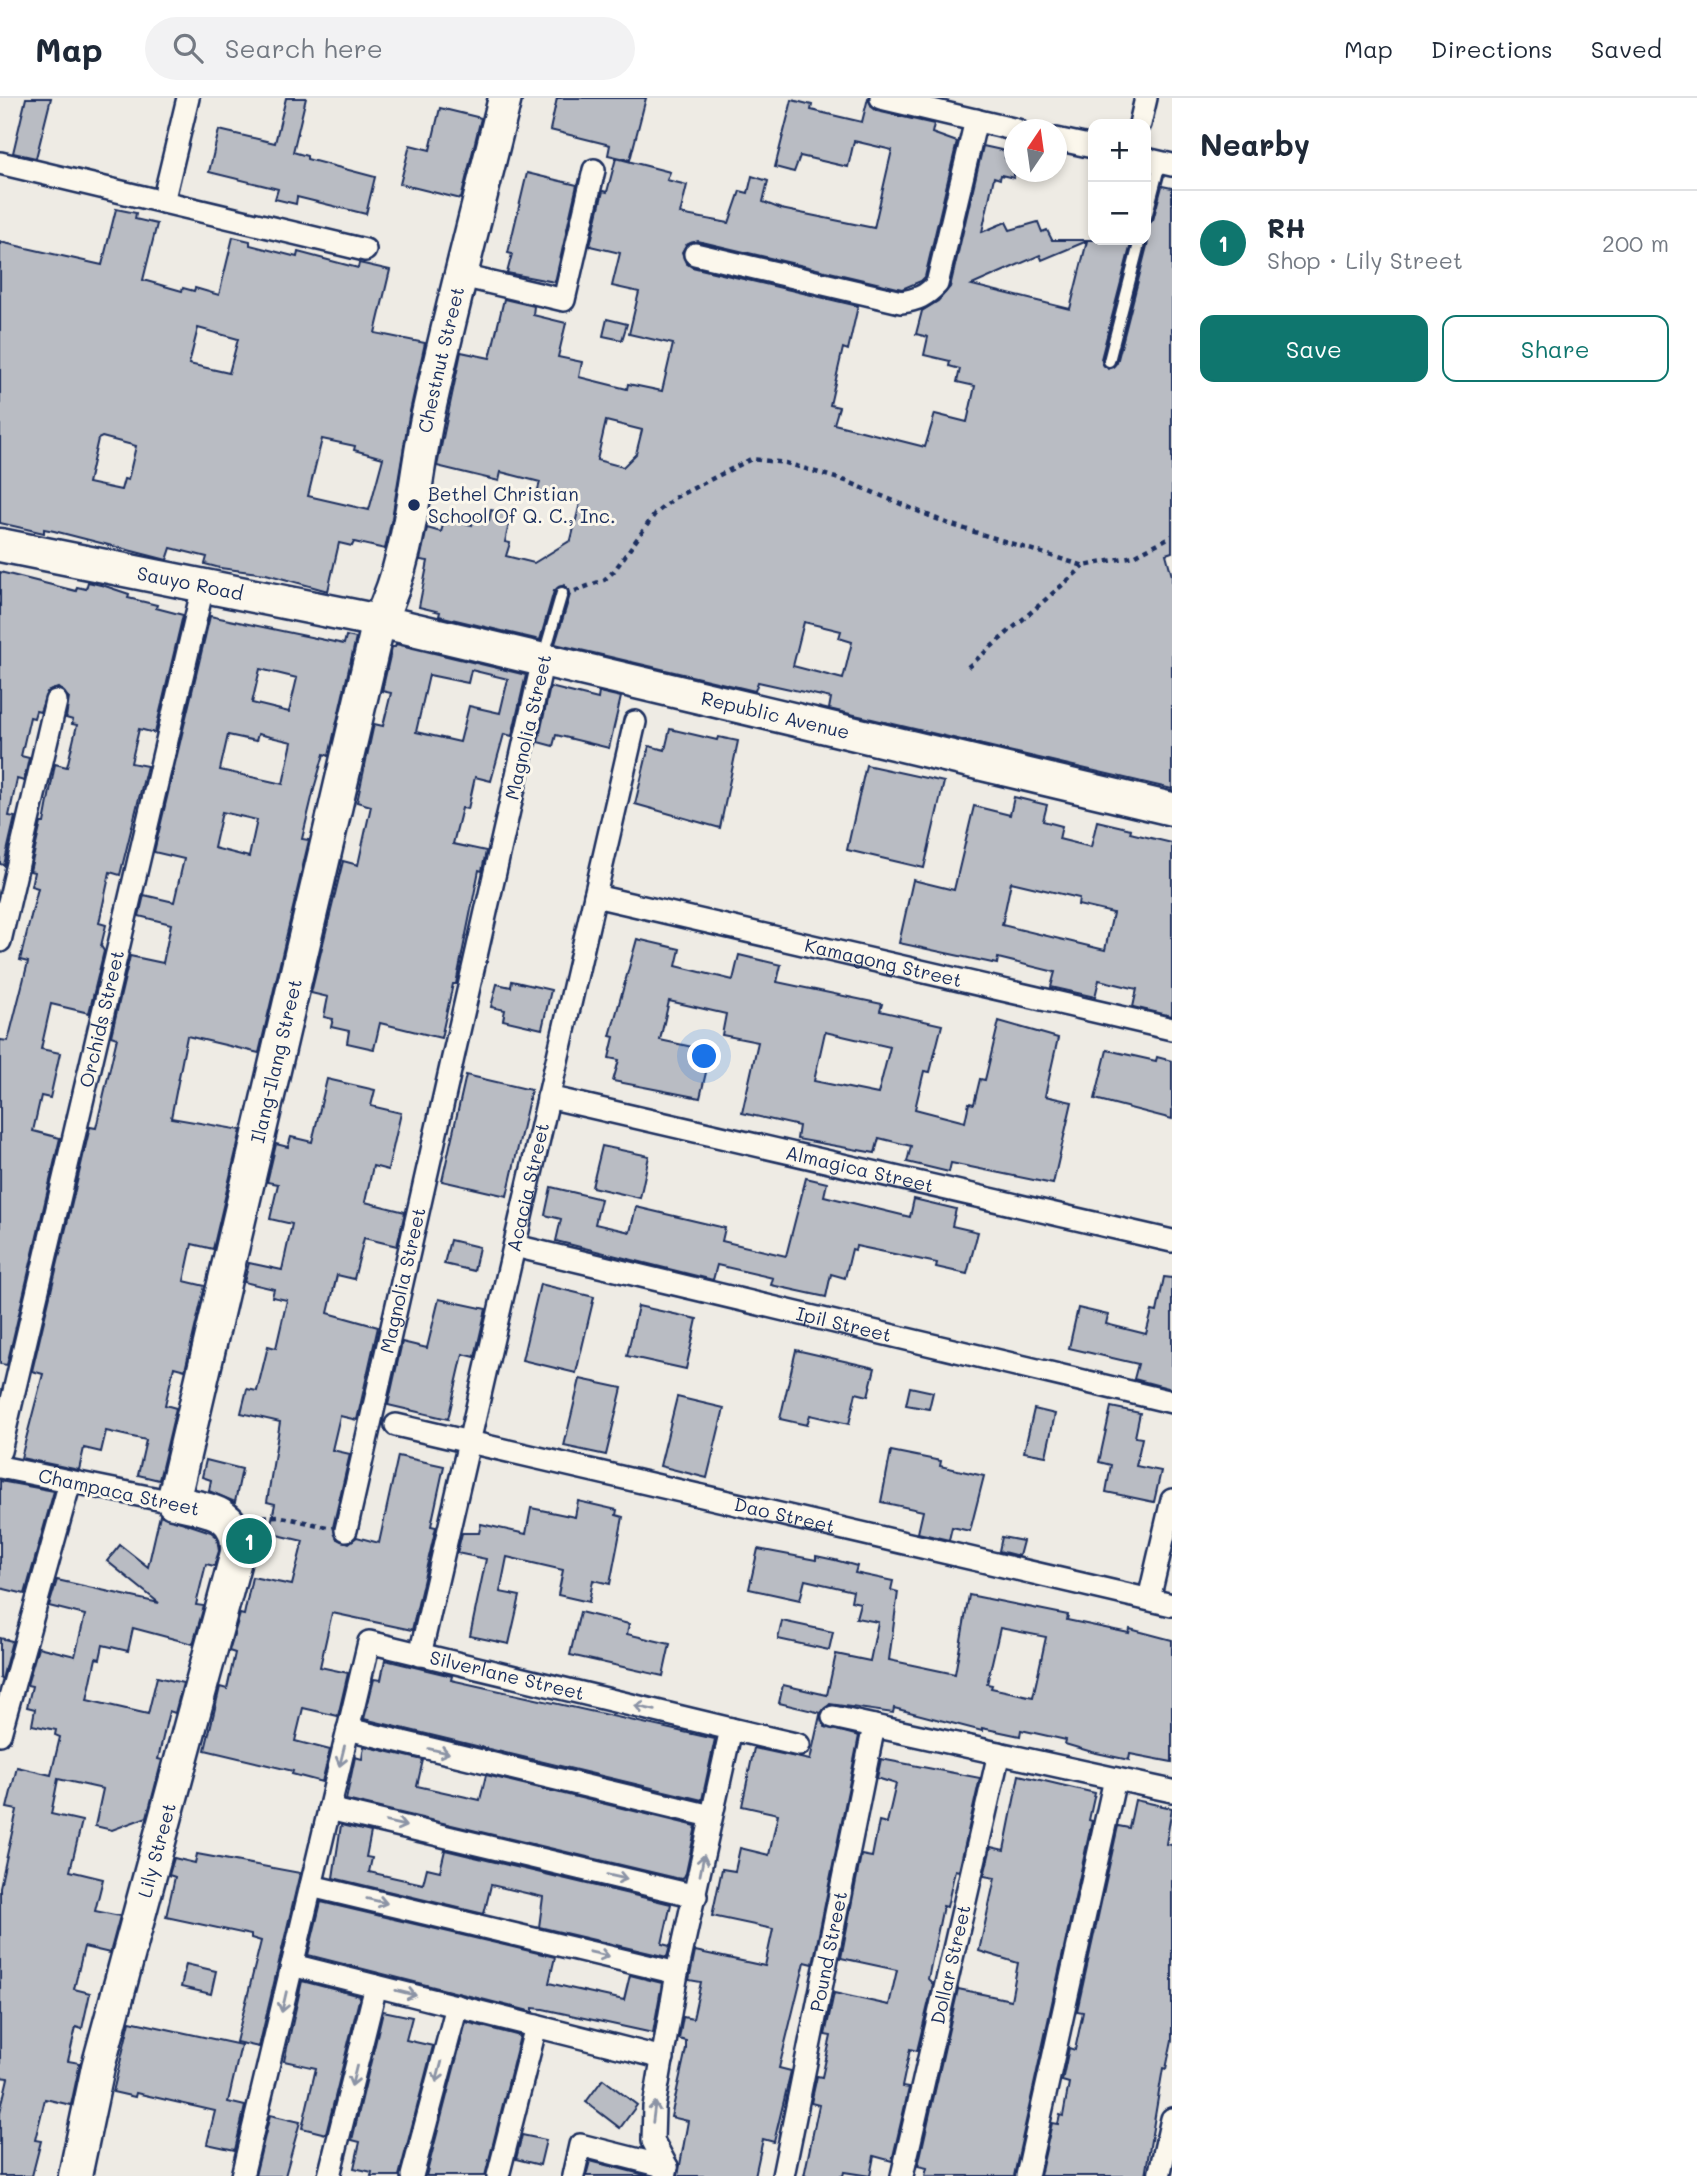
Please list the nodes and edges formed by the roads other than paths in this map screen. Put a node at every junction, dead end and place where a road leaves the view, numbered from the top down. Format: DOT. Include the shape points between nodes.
graph roads {
  1 [pos="188,98"];
  2 [pos="505,98"];
  3 [pos="881,98"];
  4 [pos="1146,98"];
  5 [pos="1141,119"];
  6 [pos="976,120"];
  7 [pos="1004,127"];
  8 [pos="1067,141"];
  9 [pos="1088,146"];
  10 [pos="0,163"];
  11 [pos="1159,163"];
  12 [pos="594,170"];
  13 [pos="1151,196"];
  14 [pos="163,202"];
  15 [pos="1139,245"];
  16 [pos="365,250"];
  17 [pos="695,254"];
  18 [pos="462,276"];
  19 [pos="1108,361"];
  20 [pos="0,545"];
  21 [pos="203,587"];
  22 [pos="562,593"];
  23 [pos="379,621"];
  24 [pos="543,660"];
  25 [pos="56,701"];
  26 [pos="635,722"];
  27 [pos="1172,809"];
  28 [pos="595,896"];
  29 [pos="0,941"];
  30 [pos="1172,1029"];
  31 [pos="548,1097"];
  32 [pos="1172,1241"];
  33 [pos="515,1246"];
  34 [pos="1172,1402"];
  35 [pos="397,1424"];
  36 [pos="468,1442"];
  37 [pos="0,1451"];
  38 [pos="0,1467"];
  39 [pos="70,1482"];
  40 [pos="1172,1500"];
  41 [pos="173,1502"];
  42 [pos="234,1527"];
  43 [pos="345,1530"];
  44 [pos="1149,1599"];
  45 [pos="1172,1605"];
  46 [pos="420,1655"];
  47 [pos="833,1717"];
  48 [pos="874,1726"];
  49 [pos="348,1729"];
  50 [pos="732,1729"];
  51 [pos="0,1734"];
  52 [pos="799,1745"];
  53 [pos="999,1753"];
  54 [pos="1115,1779"];
  55 [pos="1172,1791"];
  56 [pos="329,1809"];
  57 [pos="711,1816"];
  58 [pos="311,1886"];
  59 [pos="695,1896"];
  60 [pos="292,1965"];
  61 [pos="677,1973"];
  62 [pos="376,1986"];
  63 [pos="457,2006"];
  64 [pos="536,2026"];
  65 [pos="663,2058"];
  66 [pos="1172,2119"];
  67 [pos="666,2171"];
  68 [pos="75,2176"];
  69 [pos="242,2176"];
  70 [pos="329,2176"];
  71 [pos="412,2176"];
  72 [pos="498,2176"];
  73 [pos="573,2176"];
  74 [pos="783,2176"];
  75 [pos="902,2176"];
  76 [pos="1027,2176"];
  77 [pos="1159,2176"];
  1 -- 14 [label="street"];
  2 -- 18 [label="street, Chestnut Street"];
  3 -- 6 [label="street"];
  4 -- 5 [label="street"];
  6 -- 7 [label="street"];
  6 -- 17 [label="street" via="937,284 921,297 901,302"];
  8 -- 9 [label="street"];
  10 -- 14 [label="street"];
  11 -- 13 [label="lane"];
  12 -- 18 [label="street" via="564,300"];
  14 -- 16 [label="street"];
  15 -- 19 [label="lane"];
  18 -- 23 [label="street, Chestnut Street" via="427,421 412,517 393,594"];
  20 -- 21 [label="street, Sauyo Road"];
  21 -- 23 [label="street, Sauyo Road"];
  21 -- 37 [label="street, Orchids Street"];
  22 -- 24 [label="lane, Magnolia Street"];
  23 -- 24 [label="street, Republic Avenue"];
  23 -- 41 [label="street, Ilang-Ilang Street"];
  24 -- 27 [label="street, Republic Avenue"];
  24 -- 43 [label="street, Magnolia Street"];
  25 -- 29 [label="street"];
  26 -- 28 [label="street, Acacia Street"];
  28 -- 30 [label="street, Kamagong Street"];
  28 -- 31 [label="street, Acacia Street"];
  31 -- 32 [label="street, Almagica Street"];
  31 -- 33 [label="street, Acacia Street"];
  33 -- 34 [label="street, Ipil Street"];
  33 -- 36 [label="street, Acacia Street"];
  35 -- 36 [label="street, Dao Street"];
  36 -- 44 [label="street, Dao Street"];
  36 -- 46 [label="street, Acacia Street"];
  38 -- 39 [label="street, Champaca Street"];
  39 -- 41 [label="street, Champaca Street"];
  39 -- 51 [label="street"];
  40 -- 44 [label="street"];
  41 -- 42 [label="street, Champaca Street" via="212,1512"];
  42 -- 68 [label="street, Lily Street" via="238,1544 235,1563 98,2067"];
  44 -- 45 [label="street, Dao Street"];
  46 -- 49 [label="street, Silverlane Street" via="369,1642"];
  50 -- 46 [label="street, Silverlane Street, one-way"];
  47 -- 48 [label="street"];
  48 -- 53 [label="street"];
  48 -- 74 [label="street, Pound Street"];
  49 -- 56 [label="street, Silverlane Street, one-way"];
  49 -- 57 [label="street, one-way"];
  50 -- 52 [label="street, Silverlane Street"];
  50 -- 57 [label="street"];
  53 -- 54 [label="street"];
  53 -- 75 [label="street, Dollar Street"];
  54 -- 55 [label="street"];
  54 -- 76 [label="street"];
  56 -- 58 [label="street, Silverlane Street"];
  56 -- 59 [label="street, one-way"];
  59 -- 57 [label="street, one-way"];
  58 -- 60 [label="street, Silverlane Street"];
  58 -- 61 [label="street, one-way"];
  59 -- 61 [label="street"];
  60 -- 62 [label="street"];
  60 -- 69 [label="street, Silverlane Street, one-way"];
  61 -- 65 [label="street"];
  62 -- 63 [label="street, one-way"];
  62 -- 70 [label="street, one-way"];
  63 -- 64 [label="street"];
  63 -- 71 [label="street, one-way"];
  64 -- 65 [label="street"];
  64 -- 72 [label="street"];
  67 -- 65 [label="street, one-way" via="653,2140 652,2121"];
  66 -- 77 [label="street"];
  67 -- 73 [label="street" via="580,2145"];
}
